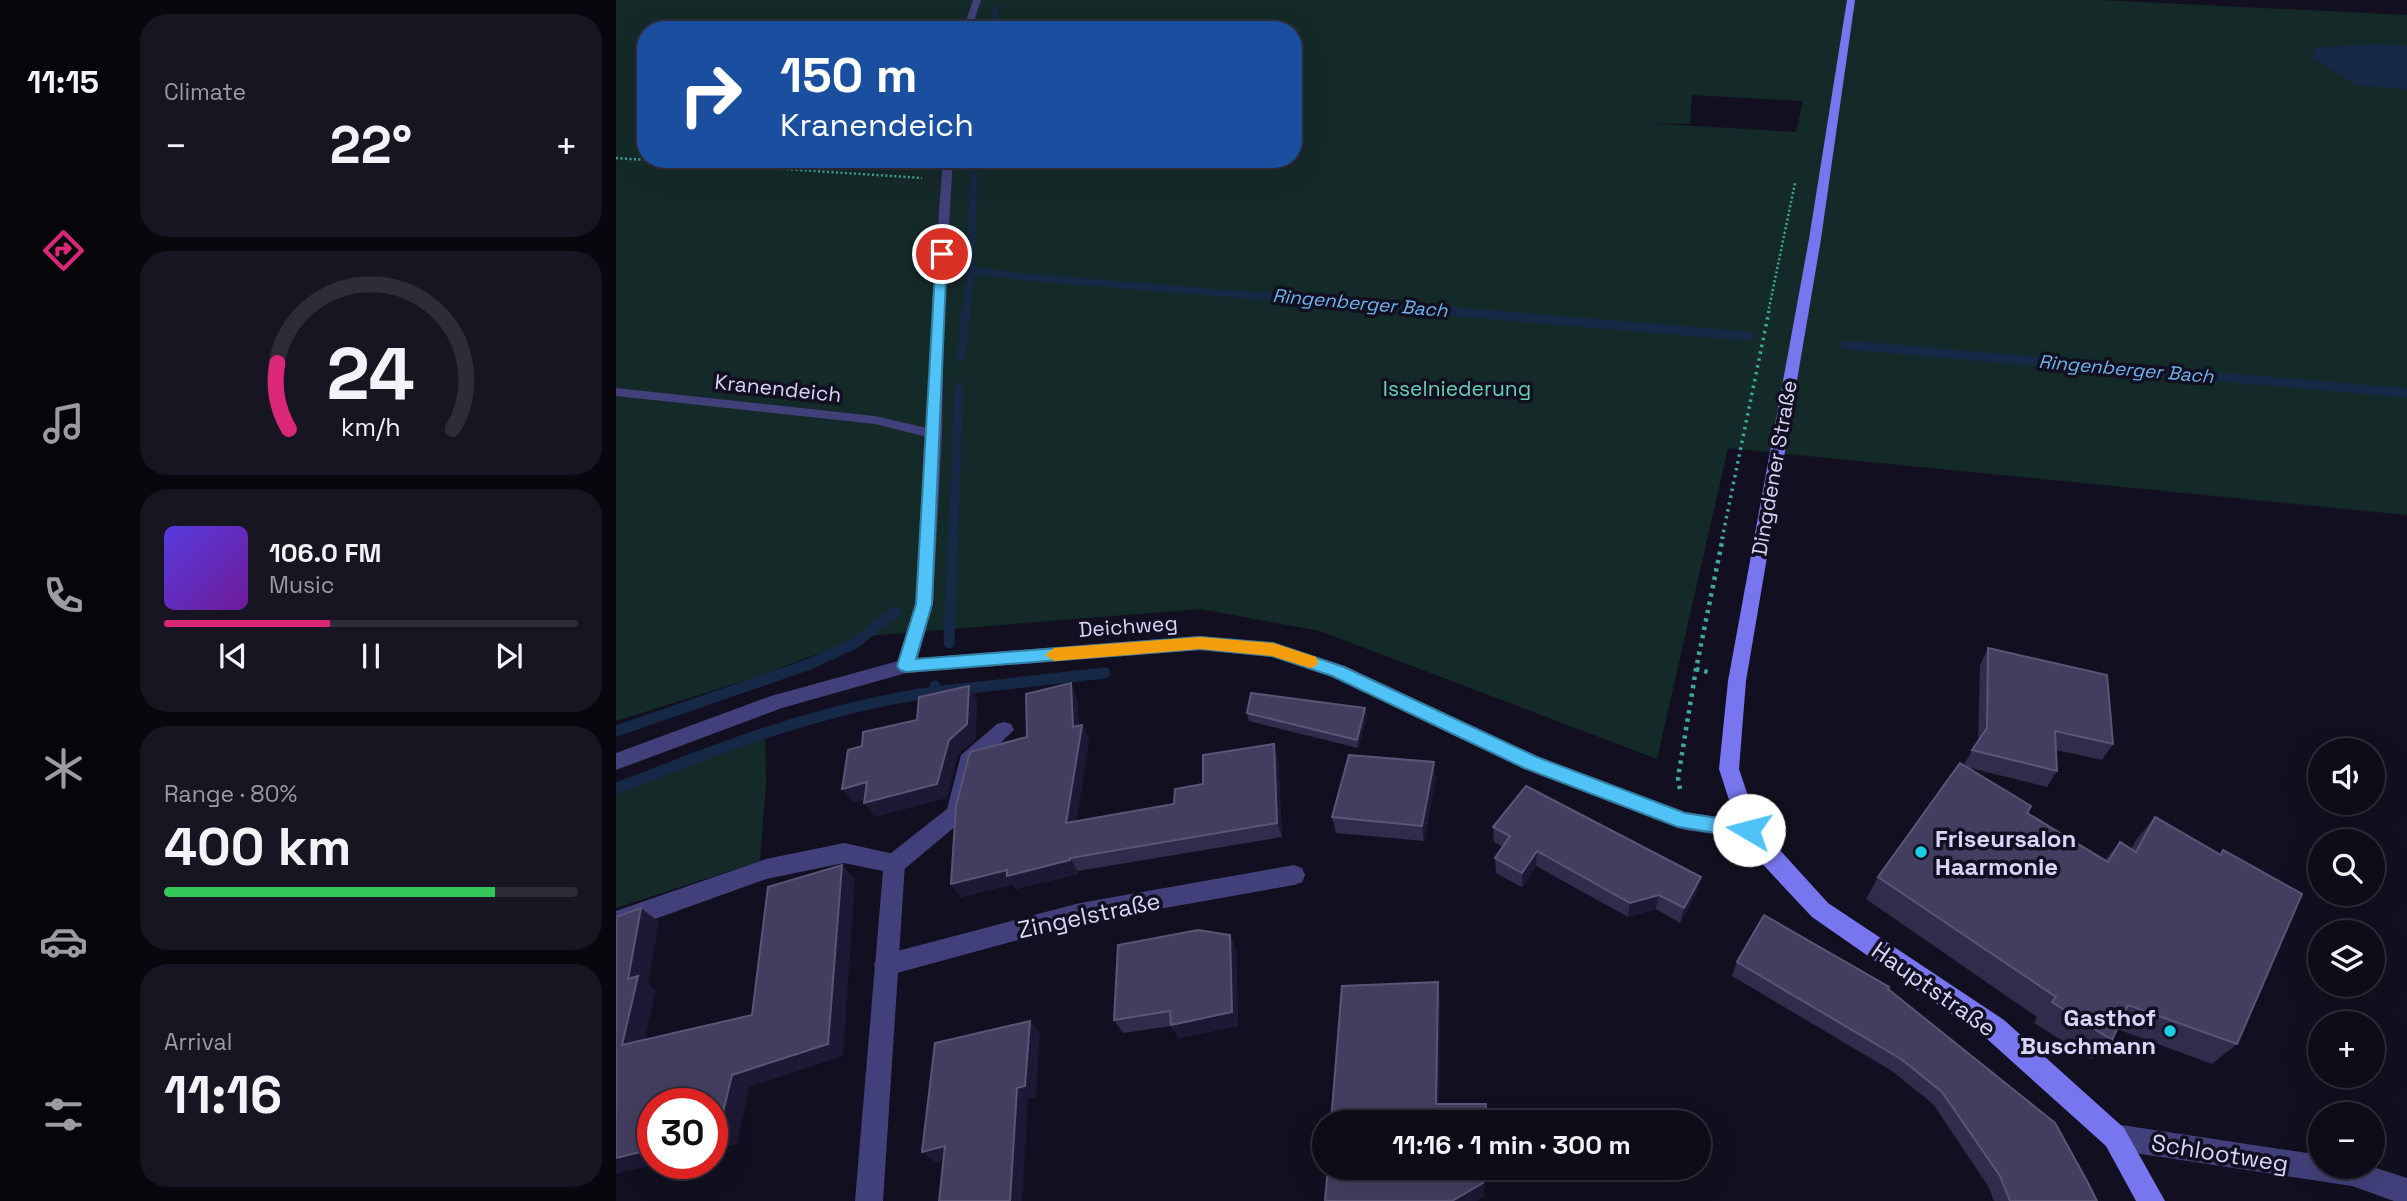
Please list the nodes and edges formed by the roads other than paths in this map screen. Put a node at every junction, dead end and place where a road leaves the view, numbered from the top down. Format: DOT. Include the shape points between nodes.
graph roads {
  1 [pos="978,0"];
  2 [pos="1852,0"];
  3 [pos="970,21"];
  4 [pos="948,168"];
  5 [pos="616,392"];
  6 [pos="935,434"];
  7 [pos="906,666"];
  8 [pos="1004,730"];
  9 [pos="616,762"];
  10 [pos="1749,830"];
  11 [pos="894,864"];
  12 [pos="1294,875"];
  13 [pos="1819,910"];
  14 [pos="616,922"];
  15 [pos="886,965"];
  16 [pos="2115,1137"];
  17 [pos="2407,1192"];
  18 [pos="870,1201"];
  19 [pos="2151,1201"];
  1 -- 3 [label="street"];
  2 -- 10 [label="main road, Dingdener Straße" via="1737,681 1729,769"];
  4 -- 6 [label="street"];
  5 -- 6 [label="street, Kranendeich" via="875,420"];
  6 -- 7 [label="street" via="924,604"];
  7 -- 9 [label="street, Deichweg" via="778,701"];
  7 -- 10 [label="street, Deichweg" via="1200,643 1273,650 1338,671 1531,763 1685,821"];
  8 -- 11 [label="street" via="968,761 956,814"];
  10 -- 13 [label="main road, Dingdener Straße"];
  11 -- 14 [label="street" via="844,853 779,866"];
  11 -- 15 [label="street"];
  12 -- 15 [label="street, Zingelstraße" via="1080,912"];
  13 -- 16 [label="main road, Hauptstraße" via="1995,1029"];
  15 -- 18 [label="street"];
  16 -- 17 [label="street, Schlootweg" via="2352,1173"];
  16 -- 19 [label="main road, Hauptstraße"];
}
